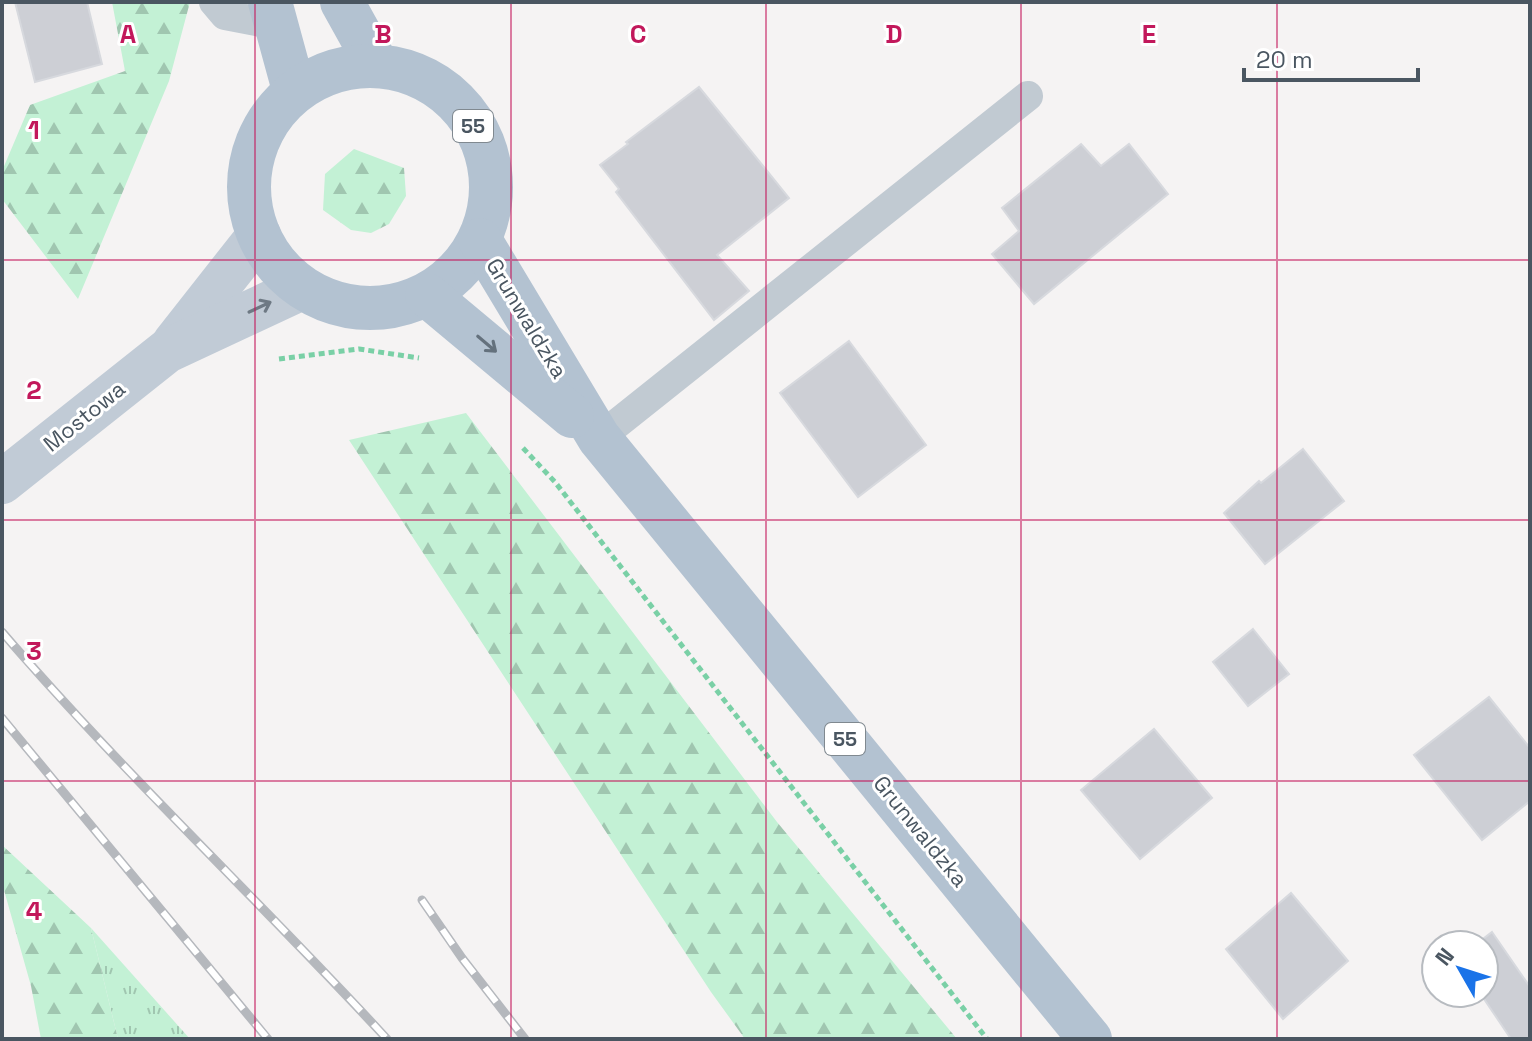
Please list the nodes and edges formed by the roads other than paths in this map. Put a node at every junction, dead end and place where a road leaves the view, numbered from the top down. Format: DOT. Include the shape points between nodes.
graph roads {
  1 [pos="214,2"];
  2 [pos="342,2"];
  3 [pos="273,14"];
  4 [pos="377,65"];
  5 [pos="294,90"];
  6 [pos="1028,96"];
  7 [pos="259,235"];
  8 [pos="480,240"];
  9 [pos="302,288"];
  10 [pos="427,295"];
  11 [pos="167,351"];
  12 [pos="599,438"];
  13 [pos="2,482"];
  14 [pos="1090,1039"];
  1 -- 3 [label="lane" via="225,15"];
  2 -- 4 [label="main road"];
  3 -- 5 [label="main road"];
  4 -- 5 [label="main road, 55" via="329,72"];
  4 -- 8 [label="main road, 55" via="423,77 461,105 485,146 492,194"];
  5 -- 7 [label="main road, 55" via="264,127 251,162 249,199"];
  6 -- 12 [label="lane"];
  7 -- 9 [label="main road, 55" via="277,265"];
  7 -- 11 [label="street, Mostowa"];
  8 -- 10 [label="main road, 55" via="458,272"];
  8 -- 12 [label="main road, Grunwaldzka / 55"];
  9 -- 10 [label="main road, 55" via="342,305 385,307"];
  11 -- 9 [label="street, Mostowa, one-way"];
  10 -- 12 [label="main road, Grunwaldzka / 55, one-way"];
  11 -- 13 [label="street, Mostowa"];
  12 -- 14 [label="main road, Grunwaldzka / 55"];
}
